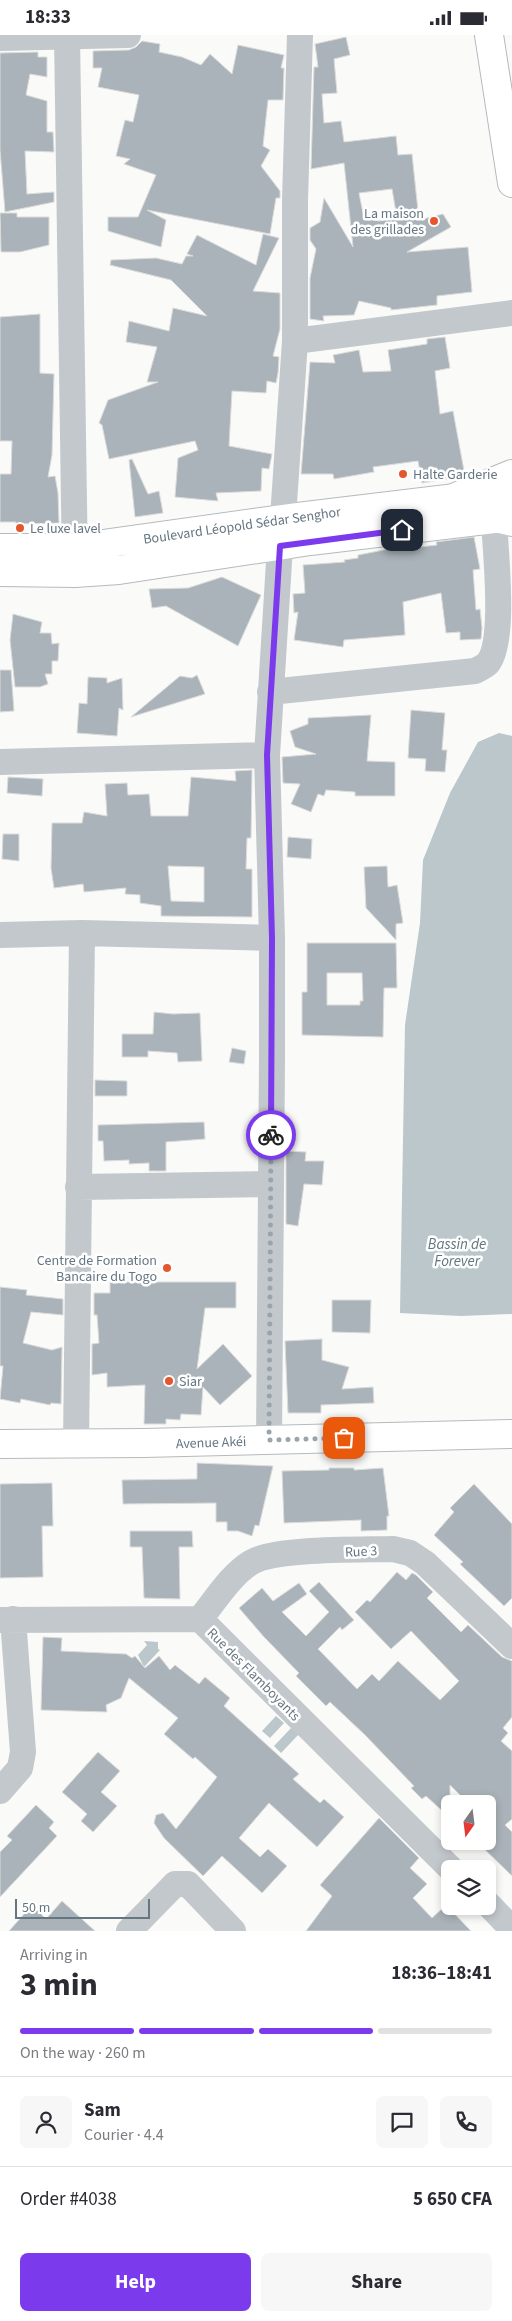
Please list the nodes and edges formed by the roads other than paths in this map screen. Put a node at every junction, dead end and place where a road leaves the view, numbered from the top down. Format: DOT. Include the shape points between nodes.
graph roads {
  1 [pos="128,35"];
  2 [pos="300,35"];
  3 [pos="489,35"];
  4 [pos="67,36"];
  5 [pos="0,38"];
  6 [pos="512,183"];
  7 [pos="512,313"];
  8 [pos="295,341"];
  9 [pos="512,474"];
  10 [pos="512,491"];
  11 [pos="471,495"];
  12 [pos="284,519"];
  13 [pos="504,520"];
  14 [pos="280,546"];
  15 [pos="0,548"];
  16 [pos="75,561"];
  17 [pos="0,572"];
  18 [pos="270,692"];
  19 [pos="267,755"];
  20 [pos="0,762"];
  21 [pos="82,933"];
  22 [pos="0,935"];
  23 [pos="272,938"];
  24 [pos="270,1184"];
  25 [pos="78,1187"];
  26 [pos="512,1434"];
  27 [pos="269,1440"];
  28 [pos="0,1444"];
  29 [pos="76,1444"];
  30 [pos="7,1619"];
  31 [pos="200,1619"];
  32 [pos="512,1646"];
  33 [pos="0,1791"];
  34 [pos="442,1860"];
  35 [pos="496,1912"];
  36 [pos="511,1925"];
  37 [pos="129,1931"];
  38 [pos="233,1931"];
  1 -- 4 [label="street"];
  2 -- 8 [label="street"];
  3 -- 6 [label="main road"];
  4 -- 5 [label="street"];
  4 -- 16 [label="street"];
  7 -- 8 [label="street"];
  8 -- 12 [label="street"];
  9 -- 11 [label="main road"];
  10 -- 11 [label="main road"];
  11 -- 12 [label="main road, Boulevard Léopold Sédar Senghor"];
  12 -- 16 [label="main road, Boulevard Léopold Sédar Senghor"];
  13 -- 14 [label="main road, Boulevard Léopold Sédar Senghor"];
  13 -- 18 [label="street" via="495,646 488,663 475,671"];
  14 -- 16 [label="main road, Boulevard Léopold Sédar Senghor" via="119,570"];
  14 -- 18 [label="street"];
  15 -- 16 [label="main road, Boulevard Léopold Sédar Senghor"];
  16 -- 17 [label="main road, Boulevard Léopold Sédar Senghor"];
  18 -- 19 [label="street"];
  19 -- 20 [label="street"];
  19 -- 23 [label="street"];
  21 -- 22 [label="street"];
  21 -- 23 [label="street"];
  21 -- 25 [label="street"];
  23 -- 24 [label="street"];
  24 -- 25 [label="street"];
  24 -- 27 [label="street"];
  25 -- 29 [label="street"];
  26 -- 27 [label="main road, Avenue Akéi"];
  27 -- 29 [label="main road, Avenue Akéi"];
  28 -- 29 [label="main road, Avenue Akéi"];
  30 -- 31 [label="street, Rue des Flamboyants"];
  30 -- 33 [label="street" via="22,1752 20,1768"];
  31 -- 32 [label="street, Rue 3" via="251,1562 270,1555 393,1549 410,1553 425,1563"];
  31 -- 34 [label="street, Rue des Flamboyants"];
  35 -- 36 [label="street"];
  37 -- 38 [label="street" via="175,1885 188,1884"];
}
